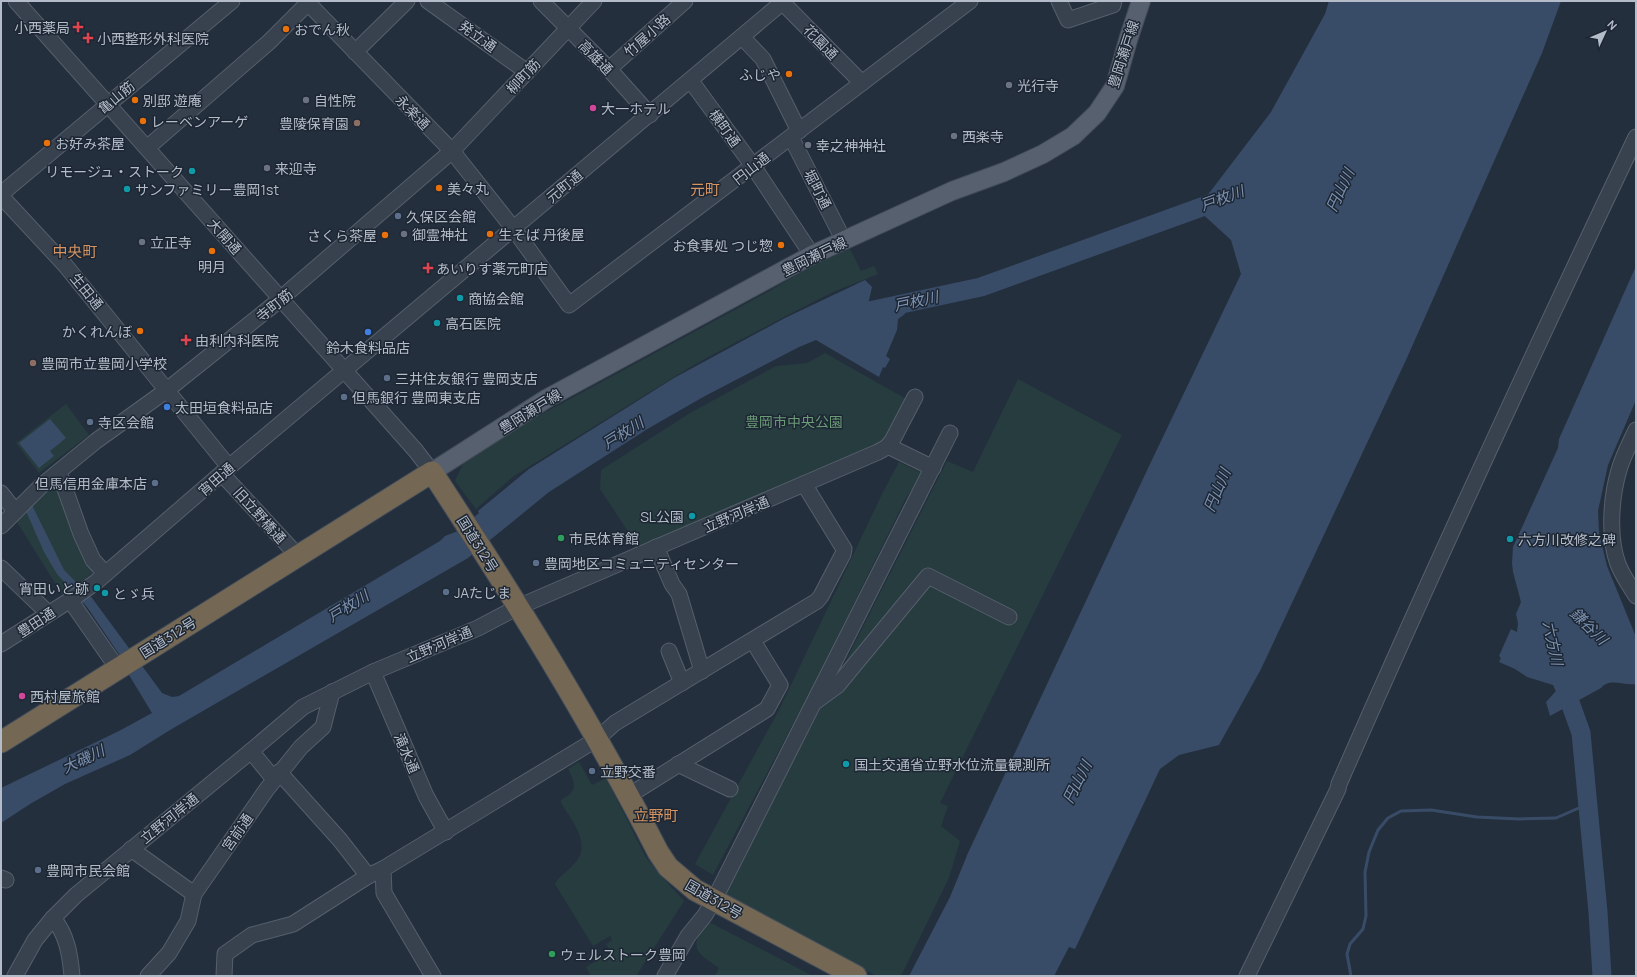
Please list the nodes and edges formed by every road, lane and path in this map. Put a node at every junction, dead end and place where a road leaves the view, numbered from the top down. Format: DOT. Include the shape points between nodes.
graph roads {
  1 [pos="232,1"];
  2 [pos="407,1"];
  3 [pos="428,1"];
  4 [pos="541,1"];
  5 [pos="594,1"];
  6 [pos="685,1"];
  7 [pos="970,1"];
  8 [pos="1059,1"];
  9 [pos="1114,1"];
  10 [pos="1141,1"];
  11 [pos="18,2"];
  12 [pos="307,2"];
  13 [pos="783,2"];
  14 [pos="568,28"];
  15 [pos="742,37"];
  16 [pos="355,52"];
  17 [pos="609,69"];
  18 [pos="527,72"];
  19 [pos="691,80"];
  20 [pos="862,83"];
  21 [pos="108,104"];
  22 [pos="650,115"];
  23 [pos="795,134"];
  24 [pos="1636,137"];
  25 [pos="147,148"];
  26 [pos="452,151"];
  27 [pos="753,166"];
  28 [pos="1,195"];
  29 [pos="513,228"];
  30 [pos="844,240"];
  31 [pos="812,255"];
  32 [pos="281,299"];
  33 [pos="344,371"];
  34 [pos="167,390"];
  35 [pos="915,397"];
  36 [pos="1636,430"];
  37 [pos="950,433"];
  38 [pos="888,446"];
  39 [pos="933,468"];
  40 [pos="226,470"];
  41 [pos="59,472"];
  42 [pos="432,472"];
  43 [pos="804,484"];
  44 [pos="1,493"];
  45 [pos="15,511"];
  46 [pos="1,526"];
  47 [pos="656,548"];
  48 [pos="298,556"];
  49 [pos="1,568"];
  50 [pos="106,573"];
  51 [pos="88,588"];
  52 [pos="1636,596"];
  53 [pos="73,599"];
  54 [pos="518,607"];
  55 [pos="48,613"];
  56 [pos="1009,617"];
  57 [pos="753,640"];
  58 [pos="1,644"];
  59 [pos="668,651"];
  60 [pos="118,669"];
  61 [pos="702,671"];
  62 [pos="373,672"];
  63 [pos="682,683"];
  64 [pos="332,692"];
  65 [pos="814,702"];
  66 [pos="597,739"];
  67 [pos="2,740"];
  68 [pos="251,751"];
  69 [pos="678,764"];
  70 [pos="279,772"];
  71 [pos="730,789"];
  72 [pos="628,796"];
  73 [pos="446,832"];
  74 [pos="131,849"];
  75 [pos="383,869"];
  76 [pos="368,876"];
  77 [pos="194,894"];
  78 [pos="718,902"];
  79 [pos="53,918"];
  80 [pos="15,976"];
  81 [pos="72,976"];
  82 [pos="148,976"];
  83 [pos="224,976"];
  84 [pos="433,976"];
  85 [pos="665,976"];
  86 [pos="856,976"];
  87 [pos="1247,976"];
  1 -- 21 [label="street, 亀山筋"];
  2 -- 16 [label="street"];
  3 -- 18 [label="street, 発立通"];
  4 -- 14 [label="street, 高雄通"];
  5 -- 14 [label="street, 柳町筋"];
  6 -- 17 [label="street, 竹屋小路"];
  7 -- 20 [label="street, 円山通"];
  8 -- 9 [label="street" via="1068,20 1113,5"];
  10 -- 30 [label="main road, 豊岡瀬戸線" via="1115,86 1097,113 1073,136 1043,154 1004,172 952,191"];
  11 -- 21 [label="street, 大開通"];
  12 -- 16 [label="street, 永楽通"];
  12 -- 25 [label="street" via="269,42"];
  13 -- 15 [label="street, 元町通"];
  13 -- 20 [label="street, 花園通"];
  14 -- 17 [label="street, 高雄通"];
  14 -- 18 [label="street, 柳町筋"];
  15 -- 19 [label="street, 元町通"];
  15 -- 23 [label="street, 堀町通" via="763,59"];
  16 -- 26 [label="street, 永楽通"];
  17 -- 22 [label="street, 高雄通"];
  18 -- 26 [label="street, 柳町筋"];
  19 -- 22 [label="street, 元町通"];
  19 -- 27 [label="street, 横町通"];
  20 -- 23 [label="street, 円山通"];
  21 -- 25 [label="street, 大開通"];
  21 -- 28 [label="street, 亀山筋"];
  22 -- 29 [label="street, 元町通"];
  23 -- 27 [label="street, 円山通"];
  23 -- 30 [label="street, 堀町通"];
  24 -- 87 [label="street" via="1442,555 1338,789"];
  25 -- 32 [label="street, 大開通"];
  26 -- 29 [label="street, 永楽通"];
  26 -- 32 [label="street, 寺町筋"];
  27 -- 29 [label="street, 円山通" via="569,305"];
  27 -- 31 [label="street, 横町通"];
  28 -- 34 [label="street, 生田通" via="65,265"];
  29 -- 33 [label="street, 元町通"];
  30 -- 31 [label="main road, 豊岡瀬戸線"];
  31 -- 42 [label="main road, 豊岡瀬戸線" via="546,399"];
  32 -- 33 [label="street, 大開通"];
  32 -- 34 [label="street, 寺町筋"];
  33 -- 40 [label="street, 宵田通"];
  33 -- 42 [label="street, 大開通"];
  34 -- 40 [label="street, 生田通"];
  34 -- 41 [label="street, 寺町筋" via="96,441"];
  35 -- 38 [label="street"];
  36 -- 52 [label="street" via="1619,468 1613,497 1612,523 1618,564"];
  37 -- 39 [label="street"];
  38 -- 39 [label="street"];
  38 -- 43 [label="street, 立野河岸通"];
  39 -- 65 [label="street"];
  40 -- 48 [label="street, 旧立野橋通"];
  40 -- 50 [label="street, 宵田通"];
  41 -- 45 [label="street, 寺町筋"];
  41 -- 50 [label="street" via="93,560"];
  42 -- 48 [label="highway, 国道312号"];
  42 -- 54 [label="highway, 国道312号"];
  43 -- 47 [label="street, 立野河岸通"];
  43 -- 57 [label="street" via="843,547 843,552 819,599 812,606"];
  44 -- 45 [label="street"];
  45 -- 46 [label="street, 寺町筋"];
  47 -- 54 [label="street, 立野河岸通"];
  47 -- 61 [label="street" via="679,594"];
  48 -- 60 [label="highway, 国道312号"];
  49 -- 55 [label="street"];
  50 -- 51 [label="street, 宵田通"];
  51 -- 53 [label="street, 豊田通"];
  53 -- 55 [label="street, 豊田通"];
  53 -- 60 [label="street"];
  54 -- 62 [label="street, 立野河岸通" via="478,628"];
  54 -- 66 [label="highway, 国道312号"];
  55 -- 58 [label="street, 豊田通"];
  56 -- 65 [label="street" via="928,576 837,686"];
  57 -- 61 [label="street"];
  57 -- 69 [label="street" via="780,686 767,709"];
  59 -- 63 [label="street"];
  60 -- 67 [label="highway, 国道312号"];
  61 -- 63 [label="street"];
  62 -- 64 [label="street, 立野河岸通"];
  62 -- 73 [label="street, 滝水通" via="426,796"];
  63 -- 66 [label="street" via="615,723"];
  64 -- 68 [label="street, 立野河岸通" via="303,707"];
  64 -- 70 [label="street, 宮前通" via="323,727 301,746"];
  65 -- 78 [label="street"];
  66 -- 72 [label="highway, 国道312号"];
  66 -- 73 [label="street"];
  68 -- 70 [label="street" via="273,778"];
  68 -- 74 [label="street, 立野河岸通"];
  69 -- 71 [label="street"];
  69 -- 72 [label="street"];
  70 -- 76 [label="street" via="340,840"];
  70 -- 77 [label="street, 宮前通"];
  72 -- 78 [label="highway, 国道312号" via="668,867 695,890"];
  73 -- 75 [label="street"];
  74 -- 77 [label="street"];
  74 -- 79 [label="street, 立野河岸通"];
  75 -- 76 [label="street"];
  75 -- 84 [label="street" via="384,893"];
  76 -- 83 [label="street" via="293,924 252,934 225,954"];
  77 -- 82 [label="street, 宮前通" via="188,921 169,953"];
  78 -- 85 [label="street" via="688,936"];
  78 -- 86 [label="highway, 国道312号"];
  79 -- 80 [label="street, 立野河岸通" via="35,940"];
  79 -- 81 [label="street" via="65,937"];
}
